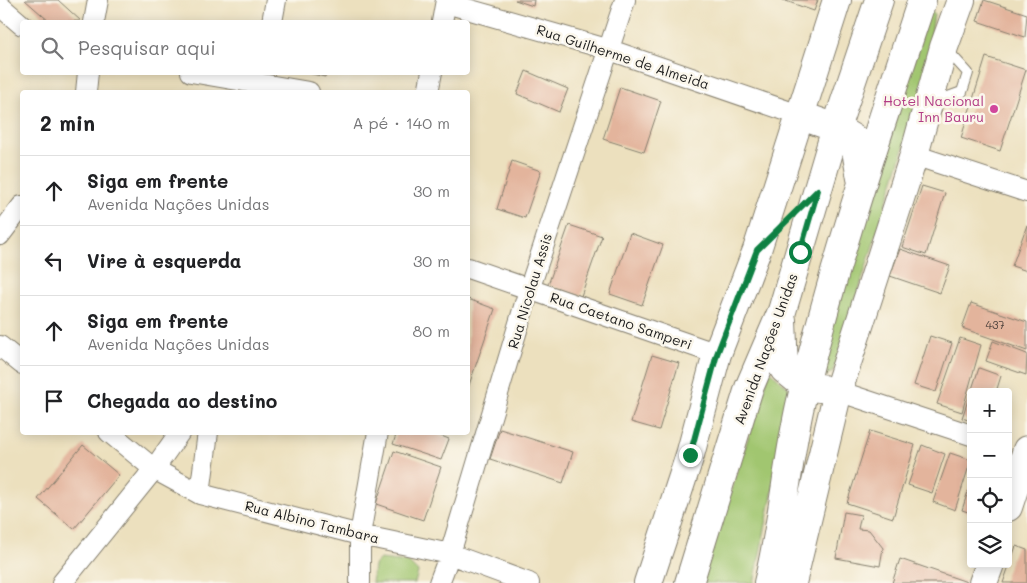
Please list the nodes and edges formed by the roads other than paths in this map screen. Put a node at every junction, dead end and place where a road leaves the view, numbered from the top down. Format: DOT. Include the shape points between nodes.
graph roads {
  1 [pos="98,0"];
  2 [pos="276,0"];
  3 [pos="625,0"];
  4 [pos="837,0"];
  5 [pos="879,0"];
  6 [pos="922,0"];
  7 [pos="945,0"];
  8 [pos="961,0"];
  9 [pos="0,6"];
  10 [pos="445,9"];
  11 [pos="94,20"];
  12 [pos="272,20"];
  13 [pos="20,23"];
  14 [pos="944,47"];
  15 [pos="607,49"];
  16 [pos="88,75"];
  17 [pos="211,75"];
  18 [pos="431,75"];
  19 [pos="263,83"];
  20 [pos="86,90"];
  21 [pos="299,90"];
  22 [pos="428,90"];
  23 [pos="799,115"];
  24 [pos="836,128"];
  25 [pos="914,155"];
  26 [pos="861,180"];
  27 [pos="818,190"];
  28 [pos="1027,192"];
  29 [pos="20,209"];
  30 [pos="0,236"];
  31 [pos="757,250"];
  32 [pos="470,269"];
  33 [pos="529,290"];
  34 [pos="782,311"];
  35 [pos="0,346"];
  36 [pos="717,354"];
  37 [pos="20,362"];
  38 [pos="805,386"];
  39 [pos="838,391"];
  40 [pos="967,434"];
  41 [pos="112,435"];
  42 [pos="178,435"];
  43 [pos="208,435"];
  44 [pos="377,435"];
  45 [pos="1022,451"];
  46 [pos="690,455"];
  47 [pos="154,469"];
  48 [pos="1012,491"];
  49 [pos="200,494"];
  50 [pos="360,535"];
  51 [pos="450,554"];
  52 [pos="989,568"];
  53 [pos="774,575"];
  54 [pos="62,583"];
  55 [pos="360,583"];
  56 [pos="439,583"];
  57 [pos="529,583"];
  58 [pos="648,583"];
  59 [pos="687,583"];
  60 [pos="792,583"];
  61 [pos="983,583"];
  1 -- 11 [label="street"];
  2 -- 12 [label="street"];
  3 -- 15 [label="street, Rua Nicolau Assis"];
  4 -- 23 [label="main road"];
  5 -- 24 [label="main road, Avenida Nações Unidas"];
  6 -- 26 [label="main road"];
  7 -- 14 [label="main road"];
  8 -- 14 [label="main road"];
  9 -- 13 [label="street"];
  10 -- 15 [label="street, Rua Guilherme de Almeida"];
  14 -- 25 [label="main road"];
  15 -- 23 [label="street, Rua Guilherme de Almeida"];
  15 -- 33 [label="street, Rua Nicolau Assis"];
  16 -- 20 [label="street"];
  17 -- 19 [label="street"];
  18 -- 22 [label="street"];
  19 -- 21 [label="street"];
  23 -- 24 [label="main road"];
  23 -- 31 [label="main road"];
  24 -- 26 [label="main road" via="854,139"];
  24 -- 27 [label="main road, Avenida Nações Unidas"];
  25 -- 28 [label="street"];
  25 -- 39 [label="main road"];
  26 -- 38 [label="main road"];
  27 -- 31 [label="main road"];
  27 -- 34 [label="main road, Avenida Nações Unidas"];
  29 -- 30 [label="street"];
  31 -- 36 [label="main road"];
  32 -- 33 [label="street, Rua Caetano Samperi"];
  33 -- 36 [label="street, Rua Caetano Samperi"];
  33 -- 51 [label="street, Rua Nicolau Assis"];
  34 -- 38 [label="main road" via="784,369"];
  34 -- 59 [label="main road, Avenida Nações Unidas" via="749,388"];
  35 -- 37 [label="street"];
  36 -- 46 [label="main road"];
  38 -- 39 [label="main road"];
  38 -- 53 [label="main road"];
  39 -- 40 [label="street"];
  39 -- 60 [label="main road"];
  41 -- 47 [label="street, Rua Albino Tambara"];
  42 -- 47 [label="street"];
  43 -- 49 [label="street"];
  44 -- 50 [label="street"];
  45 -- 48 [label="main road"];
  46 -- 58 [label="main road"];
  46 -- 59 [label="main road"];
  47 -- 49 [label="street, Rua Albino Tambara"];
  47 -- 54 [label="street"];
  49 -- 50 [label="street, Rua Albino Tambara"];
  50 -- 51 [label="street, Rua Albino Tambara"];
  50 -- 55 [label="street"];
  51 -- 56 [label="street, Rua Nicolau Assis"];
  51 -- 57 [label="street, Rua Albino Tambara"];
  52 -- 61 [label="main road"];
}
